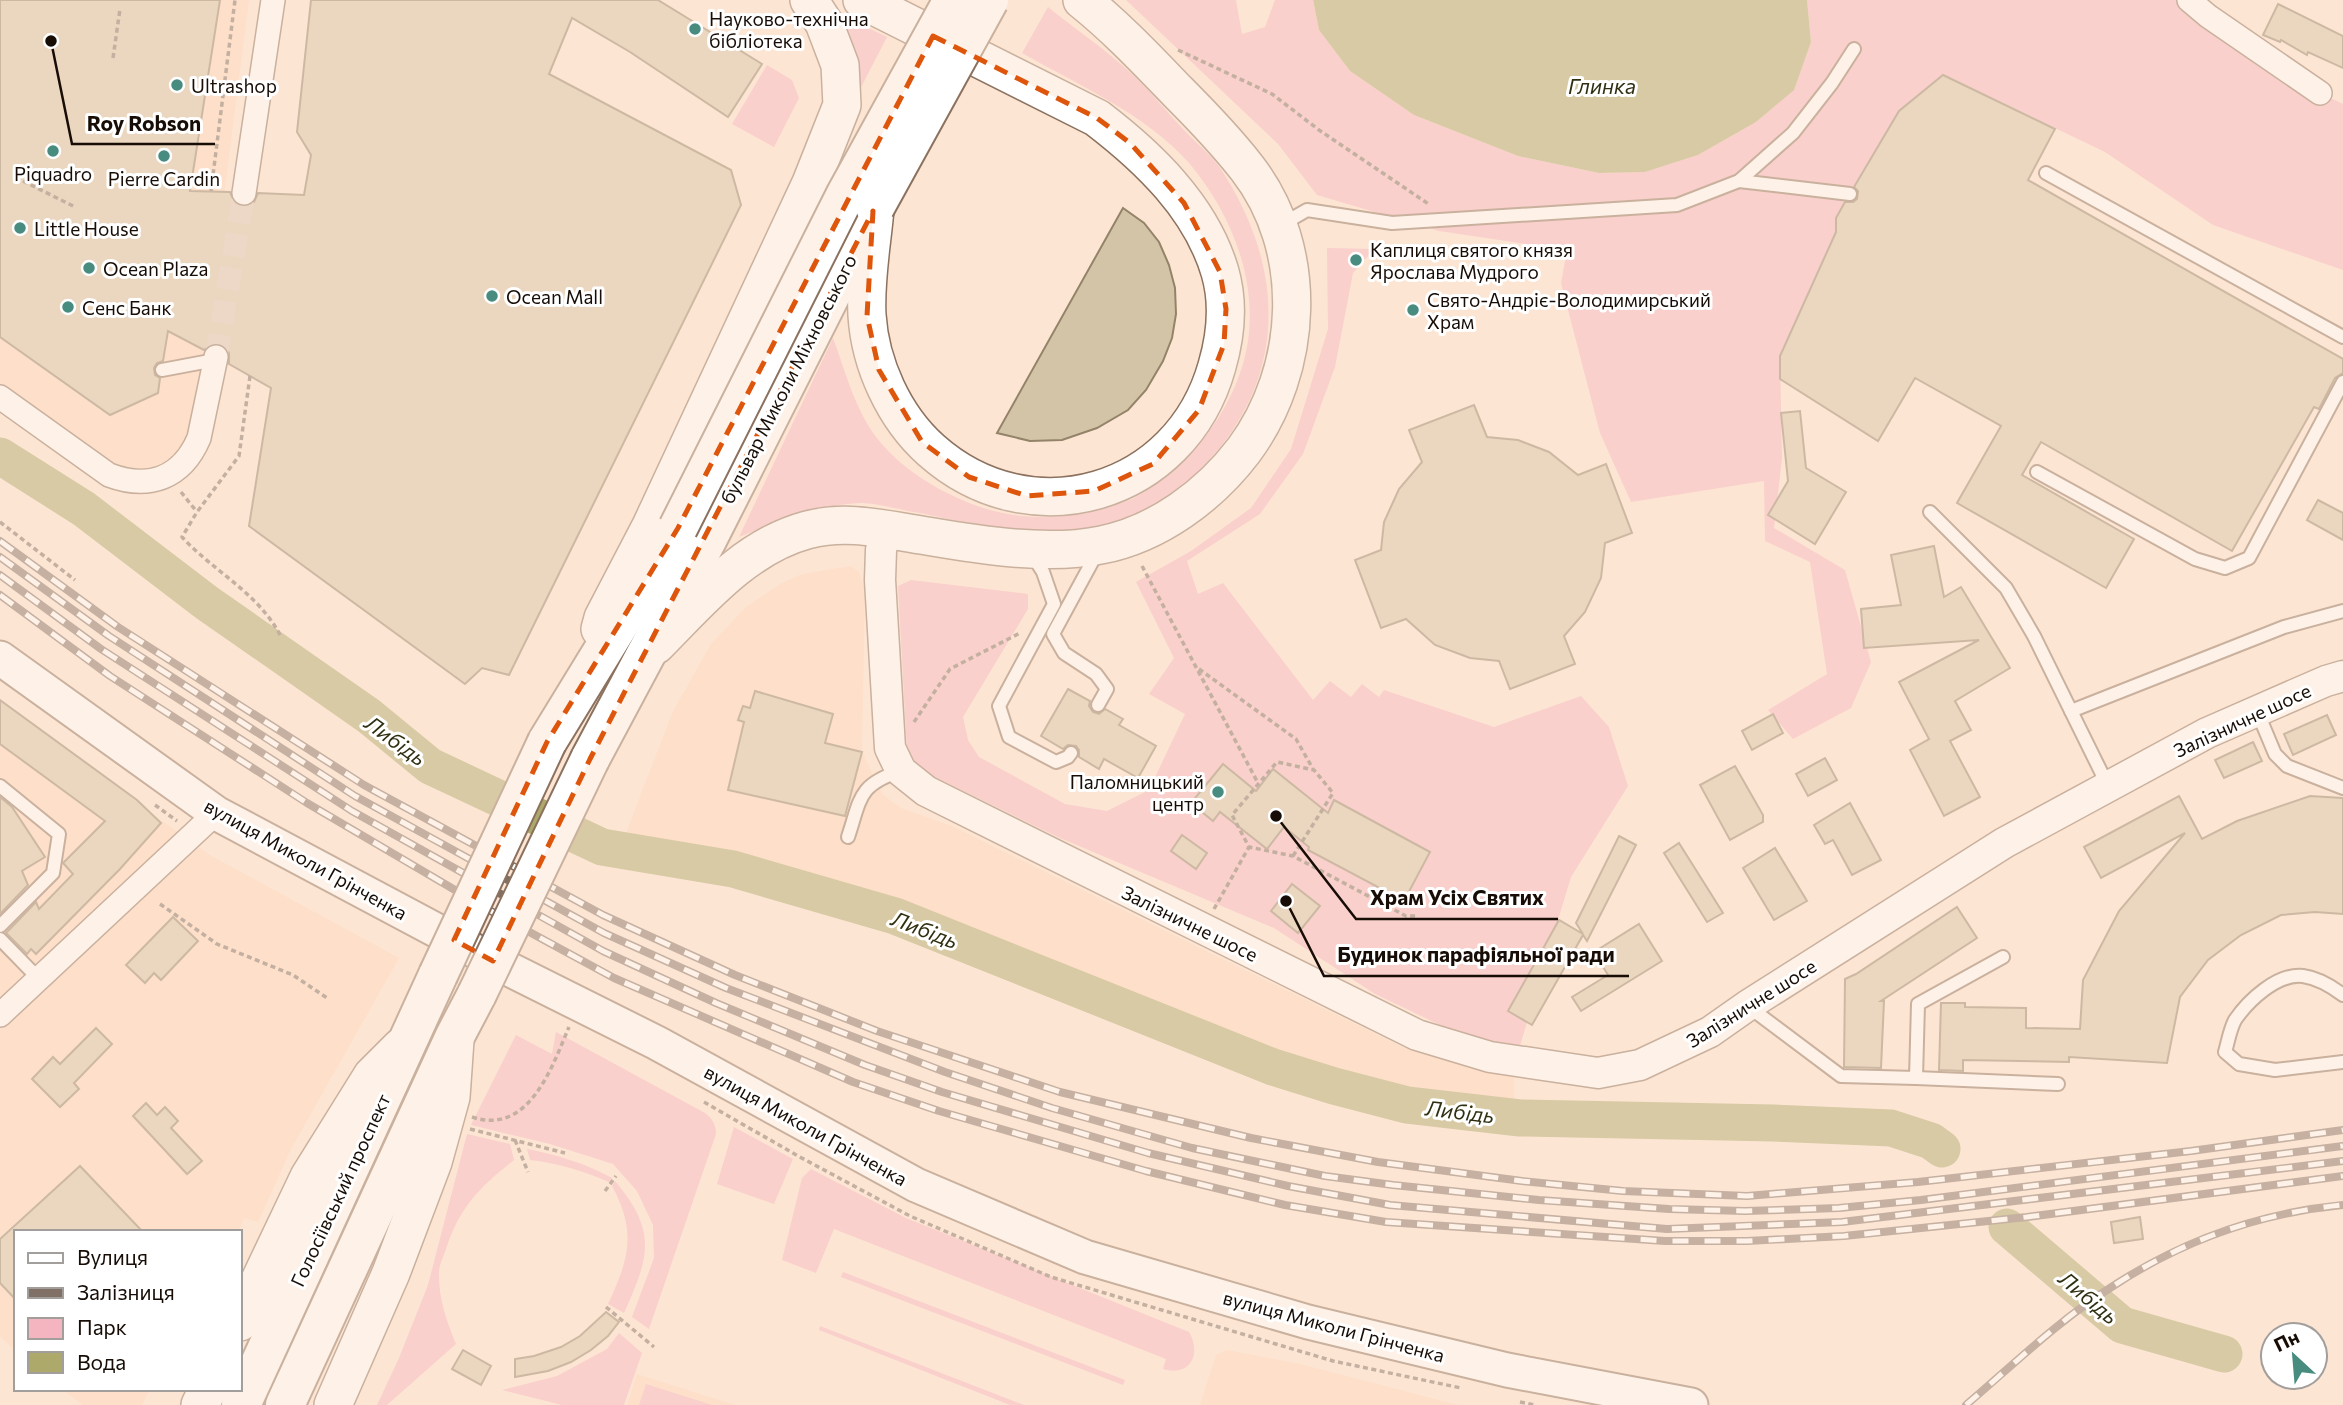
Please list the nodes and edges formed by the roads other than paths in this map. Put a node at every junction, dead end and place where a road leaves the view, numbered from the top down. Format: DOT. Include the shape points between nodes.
graph roads {
  1 [pos="273,0"];
  2 [pos="809,0"];
  3 [pos="862,0"];
  4 [pos="953,0"];
  5 [pos="989,0"];
  6 [pos="1082,0"];
  7 [pos="2189,0"];
  8 [pos="1854,50"];
  9 [pos="2320,93"];
  10 [pos="2046,173"];
  11 [pos="1739,181"];
  12 [pos="244,193"];
  13 [pos="1850,194"];
  14 [pos="875,207"];
  15 [pos="1278,226"];
  16 [pos="2343,337"];
  17 [pos="216,358"];
  18 [pos="162,370"];
  19 [pos="2343,382"];
  20 [pos="0,397"];
  21 [pos="2037,471"];
  22 [pos="1930,512"];
  23 [pos="886,529"];
  24 [pos="693,533"];
  25 [pos="1102,545"];
  26 [pos="1027,548"];
  27 [pos="2343,611"];
  28 [pos="644,657"];
  29 [pos="0,658"];
  30 [pos="2343,676"];
  31 [pos="584,681"];
  32 [pos="1098,705"];
  33 [pos="2071,711"];
  34 [pos="2257,711"];
  35 [pos="1071,753"];
  36 [pos="901,771"];
  37 [pos="0,786"];
  38 [pos="2108,786"];
  39 [pos="2343,788"];
  40 [pos="216,813"];
  41 [pos="848,837"];
  42 [pos="0,926"];
  43 [pos="0,939"];
  44 [pos="2003,957"];
  45 [pos="438,975"];
  46 [pos="38,979"];
  47 [pos="477,993"];
  48 [pos="2343,995"];
  49 [pos="1747,1006"];
  50 [pos="0,1015"];
  51 [pos="455,1036"];
  52 [pos="410,1038"];
  53 [pos="2343,1062"];
  54 [pos="1916,1078"];
  55 [pos="2059,1084"];
  56 [pos="242,1318"];
  57 [pos="241,1405"];
  58 [pos="285,1405"];
  59 [pos="333,1405"];
  60 [pos="1691,1405"];
  1 -- 12 [label="street"];
  2 -- 31 [label="main road" via="824,23 840,65 842,105 811,183 651,526 603,618"];
  3 -- 14 [label="main road" via="1097,118 1130,143 1184,203 1220,272 1226,309 1224,344 1214,378 1179,440 1153,464 1124,481 1061,496 1027,496 997,489 944,461 904,420 880,370 867,316"];
  4 -- 24 [label="highway, бульвар Миколи Міхновського, bridge" via="845,196"];
  5 -- 14 [label="highway, бульвар Миколи Міхновського, bridge"];
  6 -- 15 [label="main road" via="1118,30 1249,169"];
  7 -- 9 [label="street"];
  8 -- 11 [label="lane" via="1793,133"];
  10 -- 16 [label="lane"];
  11 -- 13 [label="lane"];
  11 -- 15 [label="lane" via="1677,205 1392,223 1307,211"];
  14 -- 24 [label="highway, бульвар Миколи Міхновського"];
  15 -- 25 [label="main road" via="1289,261 1294,306 1276,394 1257,432 1231,468 1200,496 1167,519"];
  17 -- 18 [label="lane"];
  17 -- 20 [label="street" via="199,438 189,458 150,482 128,482 109,475"];
  19 -- 21 [label="lane" via="2249,558 2225,568 2195,559"];
  22 -- 33 [label="lane" via="2006,588"];
  23 -- 26 [label="main road"];
  23 -- 28 [label="main road" via="859,524 808,529 766,545 724,577"];
  23 -- 36 [label="street" via="880,580 890,748"];
  24 -- 28 [label="highway, бульвар Миколи Міхновського"];
  24 -- 31 [label="highway, бульвар Миколи Міхновського"];
  25 -- 26 [label="main road"];
  25 -- 32 [label="lane" via="1053,634 1064,653 1096,674 1107,689"];
  26 -- 35 [label="lane" via="1043,572 1054,604 999,706 1009,737 1056,762"];
  27 -- 33 [label="lane" via="2284,627"];
  28 -- 47 [label="highway, бульвар Миколи Міхновського, bridge"];
  29 -- 40 [label="main road, вулиця Миколи Грінченка"];
  30 -- 34 [label="street, Залізничне шосе"];
  31 -- 45 [label="highway, бульвар Миколи Міхновського, bridge" via="547,742"];
  33 -- 38 [label="lane"];
  34 -- 38 [label="street, Залізничне шосе"];
  34 -- 39 [label="lane" via="2274,754 2287,766"];
  36 -- 41 [label="lane" via="879,778 863,791"];
  36 -- 49 [label="street, Залізничне шосе" via="926,791 1417,1035 1490,1057 1598,1073 1640,1065 1710,1032"];
  37 -- 42 [label="lane" via="59,834 53,873"];
  38 -- 49 [label="street, Залізничне шосе" via="2004,843"];
  40 -- 46 [label="street"];
  40 -- 60 [label="main road, вулиця Миколи Грінченка" via="657,1043 916,1185 1085,1257 1308,1322 1507,1370"];
  43 -- 46 [label="lane"];
  44 -- 54 [label="lane" via="1918,1004"];
  45 -- 52 [label="highway, Голосіївський проспект"];
  46 -- 50 [label="street"];
  47 -- 51 [label="highway, Голосіївський проспект"];
  48 -- 53 [label="lane" via="2325,983 2301,976 2280,981 2251,1000 2239,1015 2225,1052 2239,1063 2274,1070"];
  49 -- 54 [label="lane" via="1841,1076"];
  51 -- 58 [label="highway, Голосіївський проспект"];
  51 -- 59 [label="main road" via="452,1097 433,1162"];
  52 -- 56 [label="main road" via="372,1076 315,1167"];
  52 -- 57 [label="highway, Голосіївський проспект"];
  54 -- 55 [label="lane"];
}
